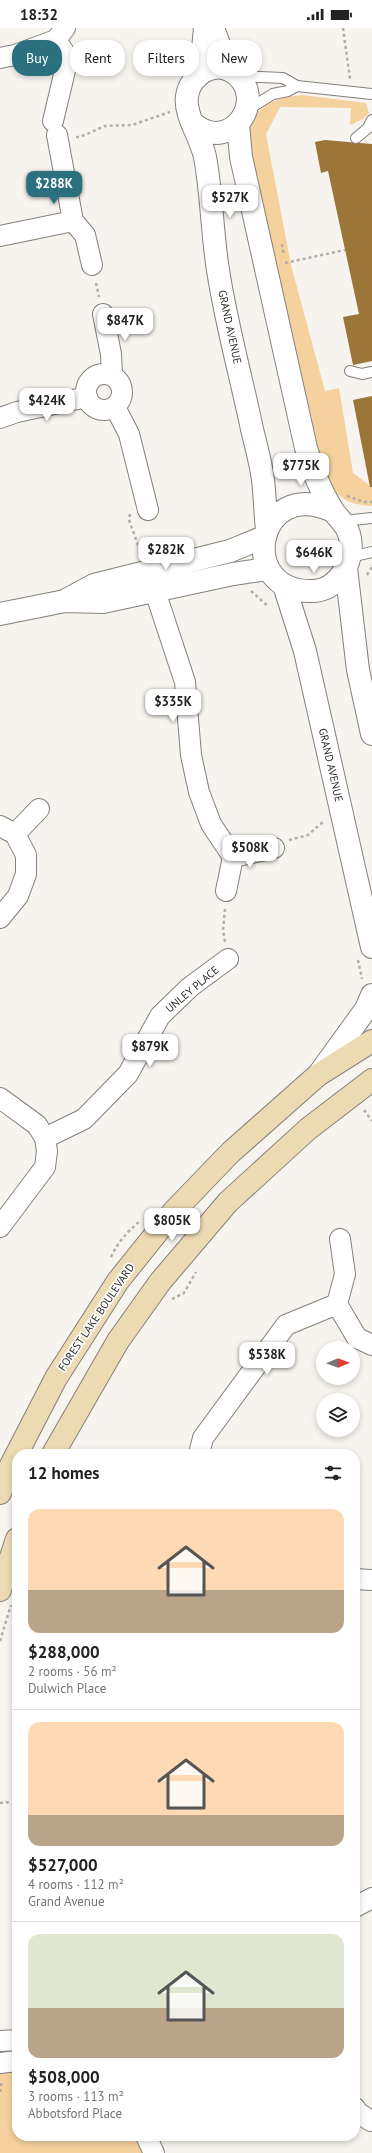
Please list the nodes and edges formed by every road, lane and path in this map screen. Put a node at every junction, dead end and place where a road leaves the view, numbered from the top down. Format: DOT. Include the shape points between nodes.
graph roads {
  1 [pos="205,28"];
  2 [pos="213,28"];
  3 [pos="343,28"];
  4 [pos="61,34"];
  5 [pos="217,40"];
  6 [pos="0,58"];
  7 [pos="207,70"];
  8 [pos="236,76"];
  9 [pos="262,76"];
  10 [pos="197,77"];
  11 [pos="297,86"];
  12 [pos="352,92"];
  13 [pos="372,94"];
  14 [pos="172,111"];
  15 [pos="242,117"];
  16 [pos="372,120"];
  17 [pos="194,124"];
  18 [pos="80,138"];
  19 [pos="356,138"];
  20 [pos="74,221"];
  21 [pos="0,236"];
  22 [pos="281,242"];
  23 [pos="345,250"];
  24 [pos="285,263"];
  25 [pos="92,265"];
  26 [pos="285,269"];
  27 [pos="103,314"];
  28 [pos="350,371"];
  29 [pos="372,372"];
  30 [pos="112,375"];
  31 [pos="87,397"];
  32 [pos="115,407"];
  33 [pos="0,418"];
  34 [pos="314,473"];
  35 [pos="263,479"];
  36 [pos="344,492"];
  37 [pos="146,501"];
  38 [pos="372,502"];
  39 [pos="338,516"];
  40 [pos="372,518"];
  41 [pos="265,533"];
  42 [pos="372,552"];
  43 [pos="348,562"];
  44 [pos="268,569"];
  45 [pos="149,573"];
  46 [pos="284,585"];
  47 [pos="247,590"];
  48 [pos="271,610"];
  49 [pos="0,614"];
  50 [pos="372,734"];
  51 [pos="39,809"];
  52 [pos="326,828"];
  53 [pos="7,830"];
  54 [pos="274,848"];
  55 [pos="233,857"];
  56 [pos="226,891"];
  57 [pos="0,918"];
  58 [pos="365,952"];
  59 [pos="228,959"];
  60 [pos="367,988"];
  61 [pos="372,1041"];
  62 [pos="318,1075"];
  63 [pos="367,1093"];
  64 [pos="0,1098"];
  65 [pos="372,1121"];
  66 [pos="45,1138"];
  67 [pos="144,1218"];
  68 [pos="0,1227"];
  69 [pos="340,1239"];
  70 [pos="108,1264"];
  71 [pos="198,1267"];
  72 [pos="167,1301"];
  73 [pos="337,1304"];
  74 [pos="372,1345"];
  75 [pos="19,1449"];
  76 [pos="56,1449"];
  77 [pos="201,1449"];
  78 [pos="12,1462"];
  79 [pos="0,1493"];
  80 [pos="12,1565"];
  81 [pos="360,1579"];
  82 [pos="372,1580"];
  83 [pos="6,1596"];
  84 [pos="0,1641"];
  85 [pos="0,1803"];
  86 [pos="12,1804"];
  87 [pos="372,1898"];
  88 [pos="360,1904"];
  89 [pos="12,2040"];
  90 [pos="0,2041"];
  91 [pos="12,2062"];
  92 [pos="0,2063"];
  93 [pos="360,2114"];
  94 [pos="372,2123"];
  95 [pos="148,2141"];
  96 [pos="154,2153"];
  1 -- 10 [label="street, GRAND AVENUE" via="202,59"];
  2 -- 5 [label="street"];
  3 -- 12 [label="path"];
  4 -- 6 [label="street" via="15,55"];
  4 -- 20 [label="street" via="68,58 55,128"];
  7 -- 10 [label="street"];
  8 -- 15 [label="street" via="247,96"];
  9 -- 11 [label="lane" via="283,78"];
  10 -- 17 [label="street, GRAND AVENUE" via="187,96 188,111"];
  11 -- 12 [label="lane"];
  11 -- 15 [label="lane" via="273,94"];
  12 -- 13 [label="lane"];
  14 -- 18 [label="path" via="132,125 105,126"];
  15 -- 17 [label="street" via="225,131 215,133 203,131"];
  15 -- 34 [label="street" via="241,157 306,448"];
  16 -- 19 [label="lane" via="368,128"];
  17 -- 35 [label="street, GRAND AVENUE" via="205,156 218,270"];
  20 -- 21 [label="street"];
  20 -- 25 [label="street" via="85,235"];
  22 -- 24 [label="path"];
  23 -- 24 [label="path"];
  24 -- 26 [label="path"];
  25 -- 27 [label="path"];
  27 -- 30 [label="street" via="111,354"];
  28 -- 29 [label="lane" via="362,374"];
  30 -- 31 [label="street" via="100,374 92,378 86,388"];
  30 -- 32 [label="street" via="119,381 123,390 121,400"];
  31 -- 32 [label="street" via="98,409 110,410"];
  31 -- 33 [label="street"];
  32 -- 37 [label="street" via="129,434"];
  34 -- 35 [label="path"];
  34 -- 39 [label="street"];
  35 -- 41 [label="street, GRAND AVENUE"];
  36 -- 38 [label="path" via="349,498"];
  37 -- 45 [label="path" via="133,500 129,520"];
  39 -- 40 [label="lane"];
  39 -- 41 [label="street" via="319,504 303,503 288,507 275,516"];
  39 -- 43 [label="street" via="349,532 351,544"];
  41 -- 44 [label="street, GRAND AVENUE" via="263,553"];
  41 -- 45 [label="street" via="230,551"];
  42 -- 43 [label="lane"];
  43 -- 46 [label="street, GRAND AVENUE" via="335,582 319,590 301,592"];
  43 -- 50 [label="street" via="358,670"];
  44 -- 45 [label="street" via="233,574"];
  44 -- 46 [label="street, GRAND AVENUE"];
  45 -- 49 [label="street" via="103,602 65,601"];
  45 -- 55 [label="street" via="185,682 191,755 200,792 211,824"];
  46 -- 58 [label="street, GRAND AVENUE" via="305,651"];
  47 -- 48 [label="path" via="268,604"];
  51 -- 53 [label="street"];
  52 -- 54 [label="path" via="324,820 308,834 275,844"];
  53 -- 57 [label="street" via="26,855 26,874 18,896"];
  54 -- 55 [label="street"];
  55 -- 56 [label="street"];
  56 -- 59 [label="path" via="223,930"];
  58 -- 60 [label="path"];
  59 -- 66 [label="street, UNLEY PLACE" via="190,987 160,1016 128,1074 84,1119"];
  60 -- 62 [label="street" via="366,1009"];
  61 -- 62 [label="main road, FOREST LAKE BOULEVARD"];
  62 -- 75 [label="main road, FOREST LAKE BOULEVARD" via="231,1152 190,1194 118,1281 56,1378"];
  63 -- 65 [label="path"];
  63 -- 76 [label="main road" via="308,1129 228,1202 160,1282 118,1341"];
  64 -- 66 [label="street" via="37,1126"];
  66 -- 68 [label="street" via="45,1167"];
  67 -- 70 [label="path" via="128,1230 117,1244"];
  69 -- 73 [label="street" via="345,1274"];
  71 -- 72 [label="path" via="184,1293"];
  73 -- 74 [label="street" via="357,1338"];
  73 -- 77 [label="street" via="286,1325 204,1438"];
  78 -- 79 [label="main road, FOREST LAKE BOULEVARD"];
  80 -- 83 [label="main road"];
  81 -- 82 [label="street"];
  83 -- 84 [label="path"];
  85 -- 86 [label="path"];
  87 -- 88 [label="street"];
  89 -- 90 [label="street"];
  91 -- 92 [label="street"];
  93 -- 94 [label="street"];
  95 -- 96 [label="street"];
}
